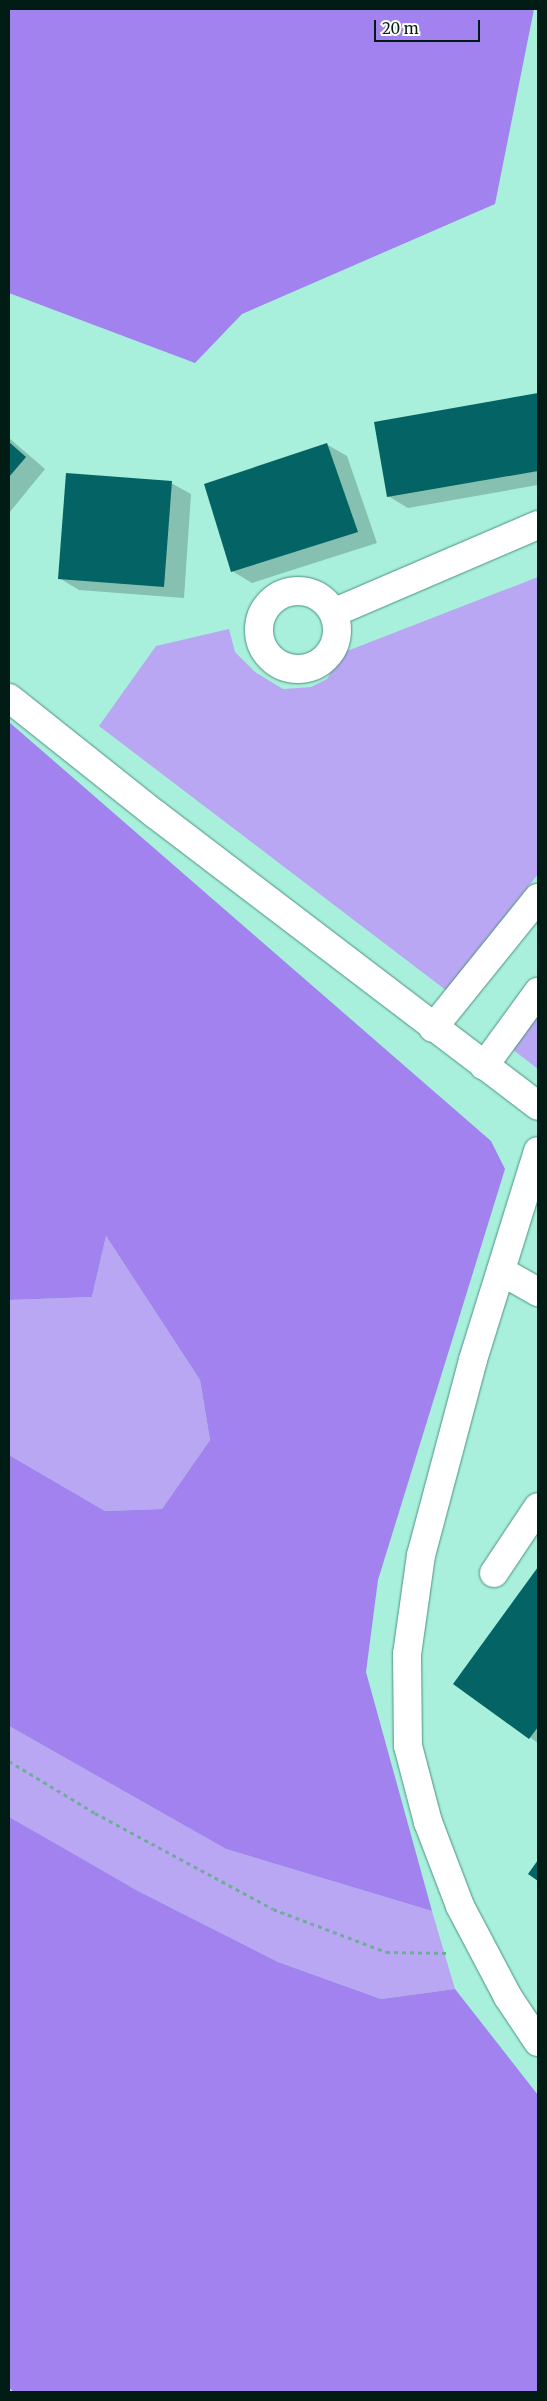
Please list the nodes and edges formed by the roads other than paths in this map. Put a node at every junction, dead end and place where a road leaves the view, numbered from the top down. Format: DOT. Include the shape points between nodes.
graph roads {
  1 [pos="538,525"];
  2 [pos="335,612"];
  3 [pos="9,698"];
  4 [pos="538,898"];
  5 [pos="538,992"];
  6 [pos="433,1028"];
  7 [pos="484,1066"];
  8 [pos="538,1106"];
  9 [pos="538,1151"];
  10 [pos="501,1271"];
  11 [pos="538,1292"];
  12 [pos="538,1507"];
  13 [pos="494,1572"];
  14 [pos="538,2042"];
  1 -- 2 [label="street"];
  3 -- 6 [label="street"];
  4 -- 6 [label="street"];
  5 -- 7 [label="street"];
  6 -- 7 [label="street"];
  7 -- 8 [label="street"];
  9 -- 10 [label="street"];
  10 -- 11 [label="street"];
  10 -- 14 [label="street" via="473,1360 421,1555 407,1654 408,1746 432,1832 460,1906 508,1997"];
  12 -- 13 [label="street"];
}
